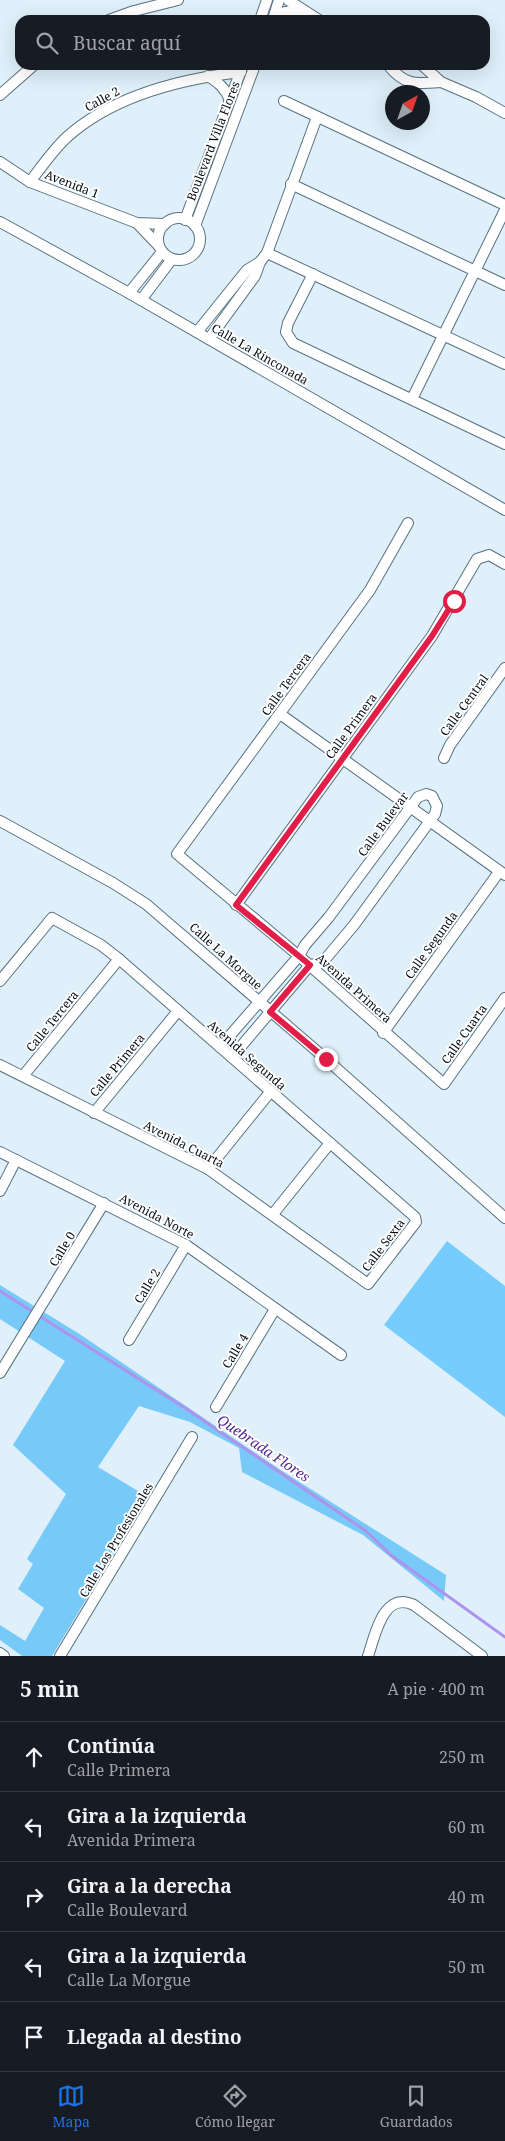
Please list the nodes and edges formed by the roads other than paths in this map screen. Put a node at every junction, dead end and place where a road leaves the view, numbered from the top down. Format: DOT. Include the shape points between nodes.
graph roads {
  1 [pos="178,0"];
  2 [pos="256,0"];
  3 [pos="268,0"];
  4 [pos="279,0"];
  5 [pos="288,0"];
  6 [pos="123,15"];
  7 [pos="262,15"];
  8 [pos="262,15"];
  9 [pos="275,15"];
  10 [pos="281,15"];
  11 [pos="310,15"];
  12 [pos="312,15"];
  13 [pos="28,70"];
  14 [pos="234,70"];
  15 [pos="241,70"];
  16 [pos="254,70"];
  17 [pos="392,70"];
  18 [pos="428,70"];
  19 [pos="208,76"];
  20 [pos="441,82"];
  21 [pos="0,95"];
  22 [pos="230,100"];
  23 [pos="284,101"];
  24 [pos="505,113"];
  25 [pos="317,117"];
  26 [pos="0,162"];
  27 [pos="30,182"];
  28 [pos="291,184"];
  29 [pos="505,205"];
  30 [pos="505,210"];
  31 [pos="186,220"];
  32 [pos="0,222"];
  33 [pos="137,223"];
  34 [pos="165,224"];
  35 [pos="194,226"];
  36 [pos="161,249"];
  37 [pos="268,253"];
  38 [pos="172,259"];
  39 [pos="260,262"];
  40 [pos="475,271"];
  41 [pos="313,274"];
  42 [pos="505,285"];
  43 [pos="129,294"];
  44 [pos="140,300"];
  45 [pos="197,332"];
  46 [pos="443,335"];
  47 [pos="209,339"];
  48 [pos="505,364"];
  49 [pos="412,399"];
  50 [pos="505,444"];
  51 [pos="505,510"];
  52 [pos="408,523"];
  53 [pos="505,564"];
  54 [pos="505,668"];
  55 [pos="280,714"];
  56 [pos="342,758"];
  57 [pos="444,758"];
  58 [pos="409,808"];
  59 [pos="0,821"];
  60 [pos="430,822"];
  61 [pos="177,854"];
  62 [pos="502,874"];
  63 [pos="236,905"];
  64 [pos="299,956"];
  65 [pos="119,959"];
  66 [pos="310,965"];
  67 [pos="0,982"];
  68 [pos="505,998"];
  69 [pos="259,1002"];
  70 [pos="178,1011"];
  71 [pos="270,1012"];
  72 [pos="384,1033"];
  73 [pos="220,1047"];
  74 [pos="232,1058"];
  75 [pos="0,1065"];
  76 [pos="23,1076"];
  77 [pos="444,1084"];
  78 [pos="271,1092"];
  79 [pos="94,1113"];
  80 [pos="330,1143"];
  81 [pos="0,1152"];
  82 [pos="16,1160"];
  83 [pos="208,1168"];
  84 [pos="0,1191"];
  85 [pos="104,1203"];
  86 [pos="273,1214"];
  87 [pos="505,1218"];
  88 [pos="416,1221"];
  89 [pos="186,1245"];
  90 [pos="368,1284"];
  91 [pos="275,1309"];
  92 [pos="129,1340"];
  93 [pos="341,1355"];
  94 [pos="0,1373"];
  95 [pos="216,1407"];
  96 [pos="192,1437"];
  97 [pos="0,1653"];
  98 [pos="4,1656"];
  99 [pos="60,1656"];
  100 [pos="368,1656"];
  101 [pos="482,1656"];
  1 -- 6 [label="street"];
  2 -- 7 [label="street"];
  3 -- 8 [label="street"];
  4 -- 9 [label="street"];
  5 -- 12 [label="street"];
  10 -- 11 [label="street" via="297,10"];
  13 -- 21 [label="street"];
  14 -- 19 [label="street, Calle 2"];
  15 -- 22 [label="street, Boulevard Villa Flores"];
  16 -- 35 [label="street, Boulevard Villa Flores"];
  17 -- 20 [label="street" via="411,83"];
  18 -- 20 [label="street"];
  19 -- 22 [label="street" via="220,83"];
  19 -- 27 [label="street, Calle 2" via="120,102 92,118 67,138"];
  20 -- 24 [label="street"];
  22 -- 31 [label="street, Boulevard Villa Flores"];
  23 -- 25 [label="street"];
  25 -- 28 [label="street"];
  25 -- 29 [label="street"];
  26 -- 27 [label="street, Avenida 1"];
  27 -- 33 [label="street, Avenida 1"];
  28 -- 37 [label="street"];
  28 -- 40 [label="street"];
  30 -- 40 [label="street"];
  31 -- 34 [label="street" via="175,219"];
  31 -- 35 [label="street"];
  32 -- 43 [label="street, Calle La Rinconada"];
  33 -- 34 [label="street, Avenida 1"];
  33 -- 36 [label="street, Avenida 1"];
  34 -- 36 [label="street" via="159,233"];
  35 -- 38 [label="street" via="200,238 196,251 185,259"];
  36 -- 38 [label="street"];
  36 -- 43 [label="street"];
  37 -- 39 [label="street"];
  37 -- 41 [label="street"];
  38 -- 44 [label="street"];
  39 -- 45 [label="street" via="247,270"];
  39 -- 47 [label="street" via="255,276"];
  40 -- 42 [label="street"];
  40 -- 46 [label="street"];
  41 -- 46 [label="street"];
  41 -- 49 [label="street" via="288,324 288,338"];
  43 -- 44 [label="street, Calle La Rinconada"];
  44 -- 45 [label="street, Calle La Rinconada"];
  45 -- 47 [label="street, Calle La Rinconada"];
  46 -- 48 [label="street"];
  46 -- 49 [label="street"];
  47 -- 51 [label="street, Calle La Rinconada"];
  49 -- 50 [label="street"];
  52 -- 55 [label="street, Calle Tercera" via="370,590"];
  53 -- 56 [label="street, Calle Primera" via="491,555 479,557 432,636"];
  54 -- 57 [label="street, Calle Central"];
  55 -- 56 [label="street"];
  55 -- 61 [label="street, Calle Tercera"];
  56 -- 58 [label="street"];
  56 -- 63 [label="street, Calle Primera"];
  58 -- 60 [label="street"];
  58 -- 60 [label="street, Calle Bulevar" via="421,794 432,796 437,806"];
  58 -- 64 [label="street, Calle Bulevar"];
  59 -- 69 [label="street, Calle La Morgue" via="146,904"];
  60 -- 62 [label="street"];
  60 -- 66 [label="street, Calle Bulevar" via="354,925 322,963"];
  61 -- 63 [label="street, Avenida Primera"];
  62 -- 72 [label="street, Calle Segunda"];
  63 -- 64 [label="street, Avenida Primera"];
  64 -- 66 [label="street, Avenida Primera"];
  64 -- 69 [label="street, Calle Bulevar"];
  65 -- 67 [label="street, Avenida Segunda" via="54,918"];
  65 -- 70 [label="street, Avenida Segunda"];
  65 -- 76 [label="street, Calle Tercera"];
  66 -- 71 [label="street, Calle Bulevar"];
  66 -- 72 [label="street, Avenida Primera"];
  68 -- 77 [label="street, Calle Cuarta"];
  69 -- 71 [label="street, Calle La Morgue"];
  69 -- 73 [label="street, Calle Bulevar"];
  70 -- 73 [label="street, Avenida Segunda"];
  70 -- 79 [label="street, Calle Primera"];
  71 -- 74 [label="street, Calle Bulevar"];
  71 -- 87 [label="street, Calle La Morgue"];
  72 -- 77 [label="street, Avenida Primera"];
  73 -- 74 [label="street, Avenida Segunda"];
  74 -- 78 [label="street, Avenida Segunda"];
  75 -- 76 [label="street, Avenida Cuarta"];
  76 -- 79 [label="street, Avenida Cuarta"];
  78 -- 80 [label="street, Avenida Segunda"];
  78 -- 83 [label="street"];
  79 -- 83 [label="street, Avenida Cuarta"];
  80 -- 86 [label="street"];
  80 -- 88 [label="street, Avenida Segunda"];
  81 -- 82 [label="street, Avenida Norte"];
  82 -- 84 [label="street"];
  82 -- 85 [label="street, Avenida Norte"];
  83 -- 86 [label="street, Avenida Cuarta"];
  85 -- 89 [label="street, Avenida Norte"];
  85 -- 94 [label="street, Calle 0"];
  86 -- 90 [label="street, Avenida Cuarta"];
  88 -- 90 [label="street, Calle Sexta"];
  89 -- 91 [label="street, Avenida Norte"];
  89 -- 92 [label="street, Calle 2"];
  91 -- 93 [label="street, Avenida Norte"];
  91 -- 95 [label="street, Calle 4"];
  96 -- 99 [label="street, Calle Los Profesionales"];
  97 -- 98 [label="street"];
  100 -- 101 [label="street" via="385,1612 390,1606 402,1602 419,1608"];
}
